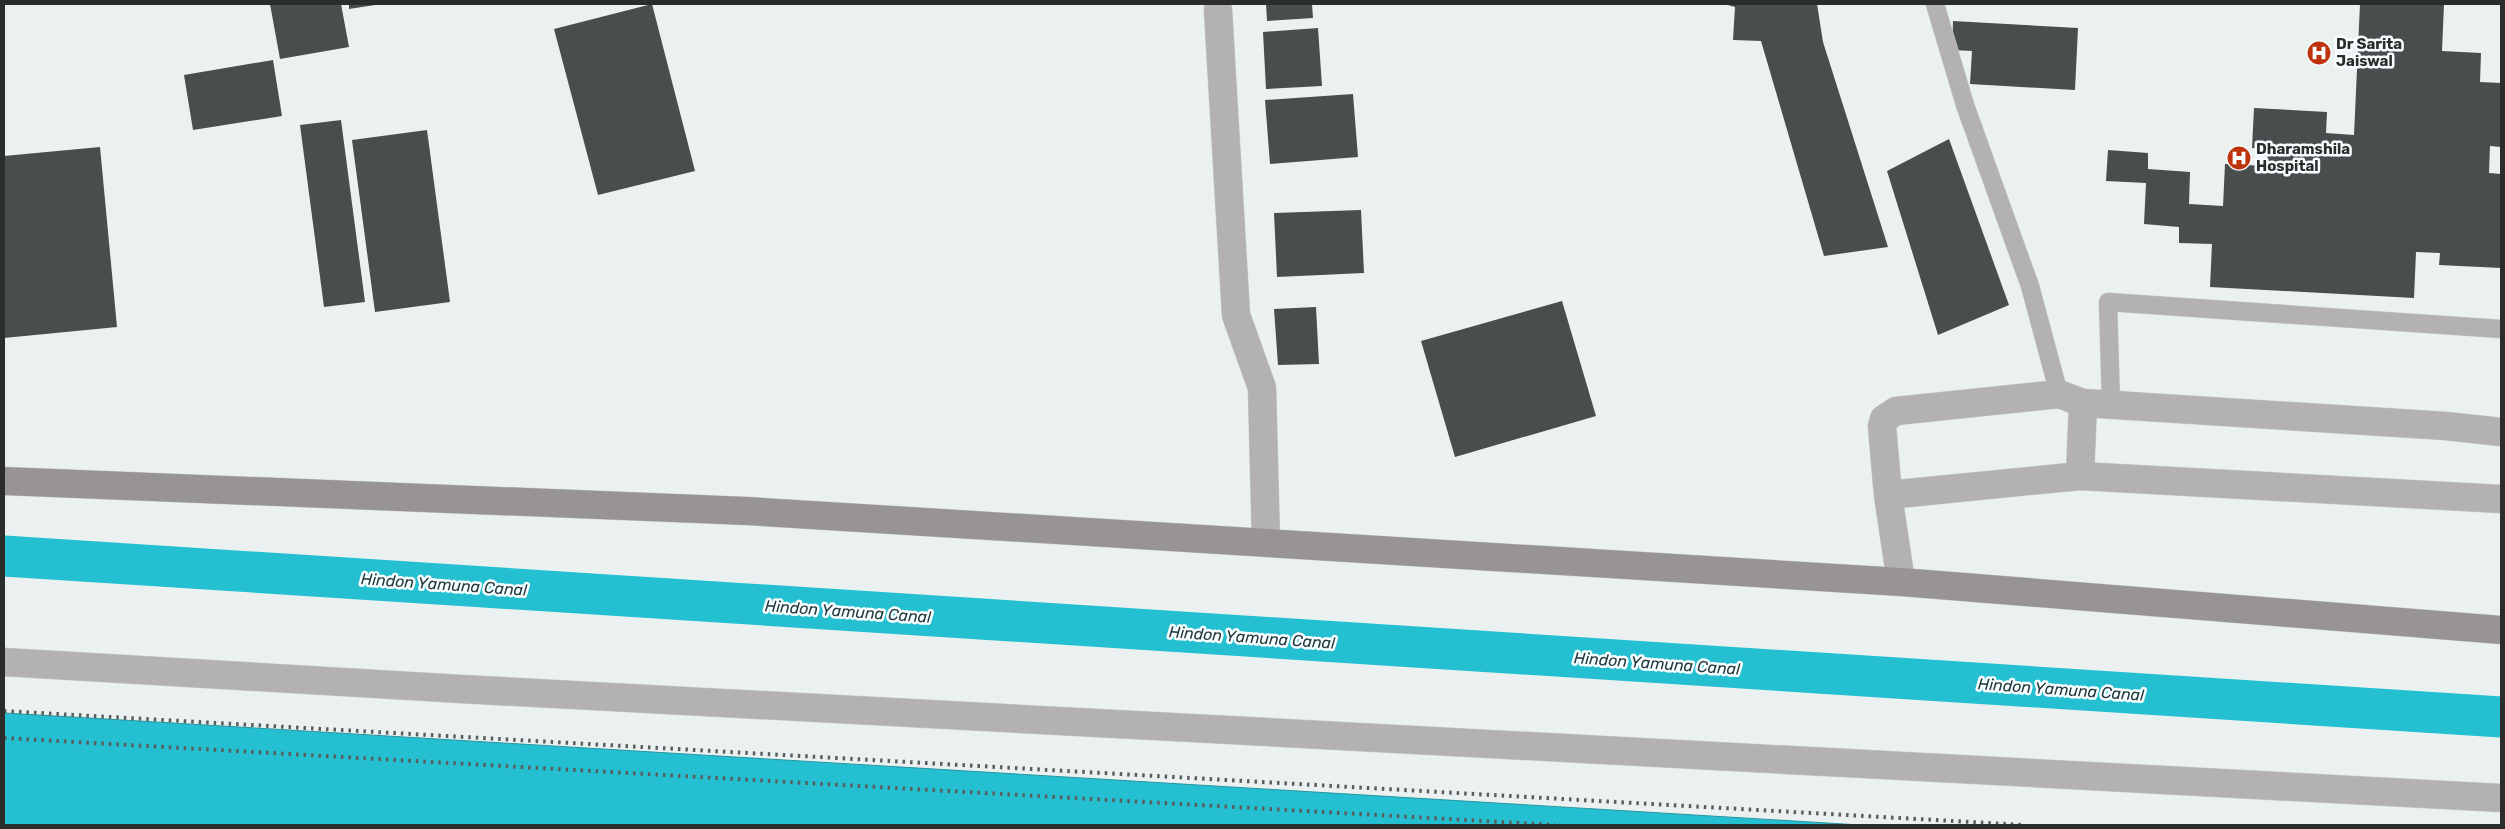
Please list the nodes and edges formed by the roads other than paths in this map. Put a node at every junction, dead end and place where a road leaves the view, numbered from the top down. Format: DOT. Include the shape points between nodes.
graph roads {
  1 [pos="1935,4"];
  2 [pos="1218,10"];
  3 [pos="2501,328"];
  4 [pos="2071,398"];
  5 [pos="2111,405"];
  6 [pos="2501,432"];
  7 [pos="2080,476"];
  8 [pos="4,481"];
  9 [pos="1888,495"];
  10 [pos="2501,499"];
  11 [pos="1266,543"];
  12 [pos="1901,582"];
  13 [pos="2501,630"];
  14 [pos="4,662"];
  15 [pos="2501,798"];
  1 -- 4 [label="lane" via="1965,105"];
  2 -- 11 [label="street" via="1236,315 1262,388"];
  3 -- 5 [label="lane" via="2108,302"];
  4 -- 5 [label="street"];
  4 -- 7 [label="street"];
  4 -- 9 [label="street" via="1890,414 1882,426"];
  5 -- 6 [label="street"];
  7 -- 9 [label="street"];
  7 -- 10 [label="street"];
  8 -- 11 [label="street" via="746,511"];
  9 -- 12 [label="street"];
  11 -- 12 [label="street"];
  12 -- 13 [label="street"];
  14 -- 15 [label="street"];
}
